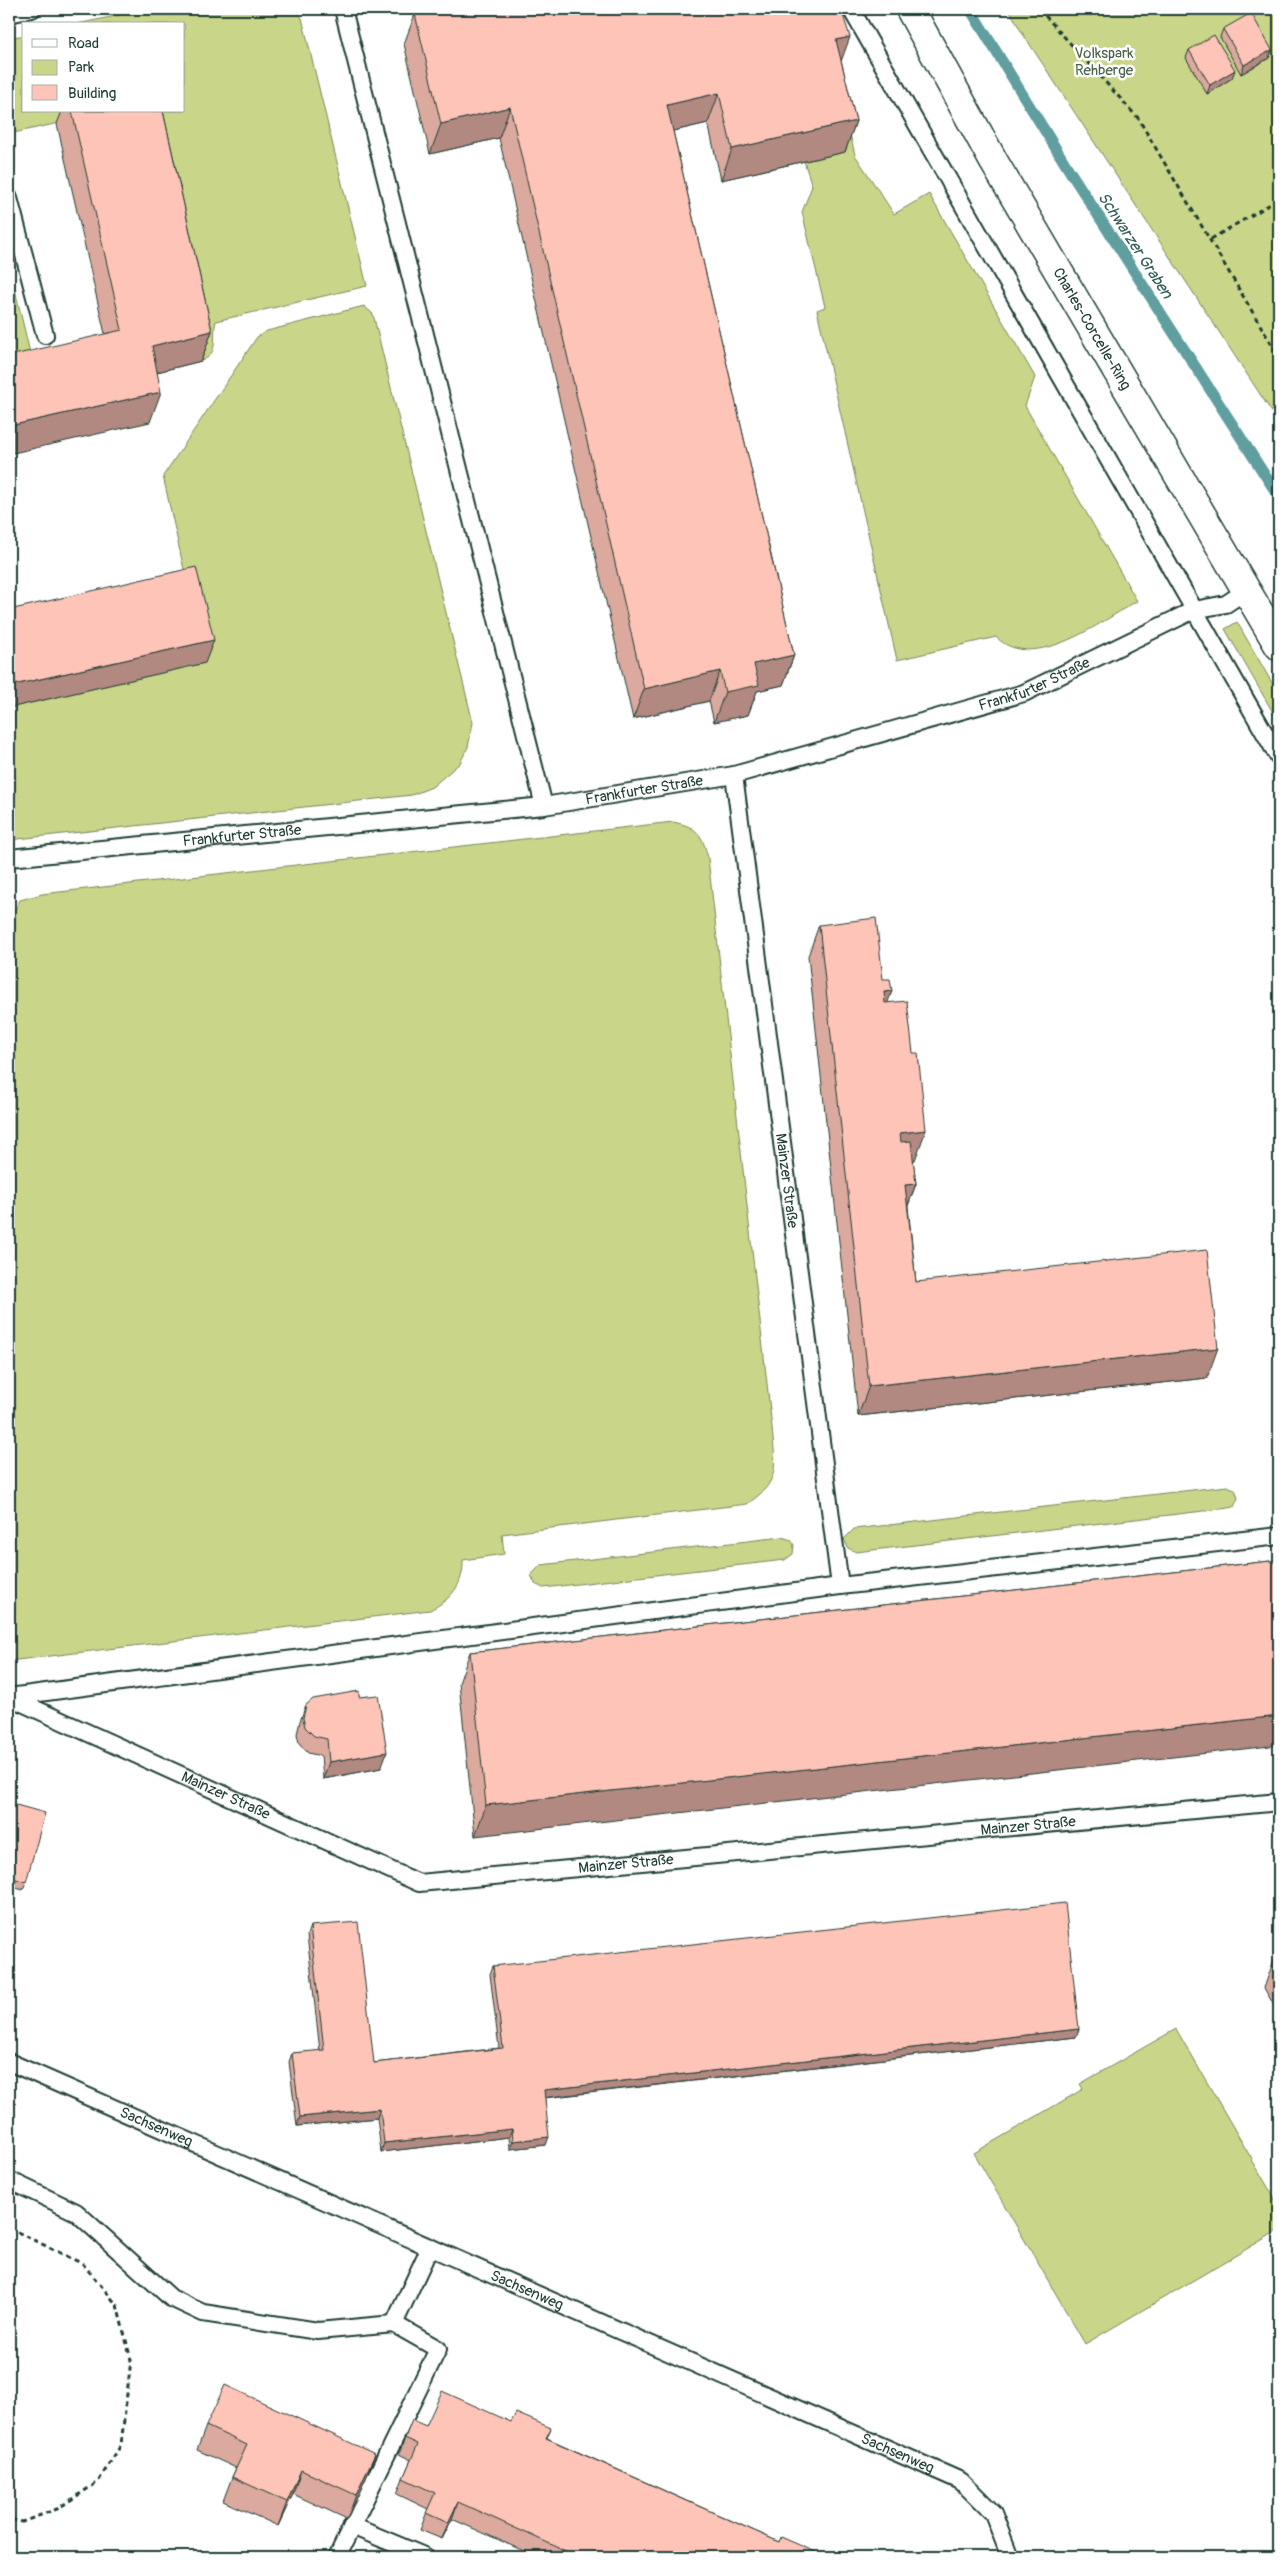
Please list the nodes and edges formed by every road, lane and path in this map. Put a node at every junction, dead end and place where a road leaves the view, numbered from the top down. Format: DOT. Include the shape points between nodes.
graph roads {
  1 [pos="32,9"];
  2 [pos="343,9"];
  3 [pos="851,9"];
  4 [pos="910,9"];
  5 [pos="1039,9"];
  6 [pos="9,14"];
  7 [pos="9,198"];
  8 [pos="1279,199"];
  9 [pos="1210,239"];
  10 [pos="45,335"];
  11 [pos="1279,356"];
  12 [pos="1247,590"];
  13 [pos="1194,610"];
  14 [pos="1279,646"];
  15 [pos="1279,758"];
  16 [pos="734,775"];
  17 [pos="544,806"];
  18 [pos="9,858"];
  19 [pos="1279,1536"];
  20 [pos="840,1586"];
  21 [pos="1279,1802"];
  22 [pos="9,2062"];
  23 [pos="9,2180"];
  24 [pos="9,2228"];
  25 [pos="430,2247"];
  26 [pos="394,2324"];
  27 [pos="9,2519"];
  28 [pos="352,2526"];
  29 [pos="337,2557"];
  30 [pos="426,2557"];
  31 [pos="1010,2557"];
  1 -- 6 [label="lane"];
  2 -- 17 [label="lane"];
  3 -- 13 [label="lane"];
  4 -- 12 [label="street, Charles-Corcelle-Ring" via="994,162"];
  5 -- 9 [label="path" via="1138,118"];
  7 -- 10 [label="lane"];
  8 -- 9 [label="path"];
  9 -- 11 [label="path"];
  12 -- 13 [label="lane, Frankfurter Straße" via="1226,604"];
  12 -- 14 [label="street, Charles-Corcelle-Ring"];
  13 -- 15 [label="lane"];
  13 -- 16 [label="lane, Frankfurter Straße" via="1024,693"];
  16 -- 17 [label="lane, Frankfurter Straße"];
  16 -- 20 [label="lane, Mainzer Straße"];
  17 -- 18 [label="lane, Frankfurter Straße"];
  19 -- 20 [label="lane, Mainzer Straße"];
  20 -- 21 [label="lane, Mainzer Straße" via="9,1697 419,1883"];
  22 -- 25 [label="lane, Sachsenweg"];
  23 -- 26 [label="lane" via="76,2212 171,2298 204,2313 318,2331"];
  24 -- 27 [label="path" via="83,2264 117,2305 131,2360 121,2445 98,2482 57,2508 22,2522"];
  25 -- 26 [label="lane"];
  25 -- 31 [label="lane, Sachsenweg" via="961,2481 993,2513"];
  26 -- 28 [label="lane" via="438,2349"];
  28 -- 29 [label="lane"];
  28 -- 30 [label="lane"];
}
